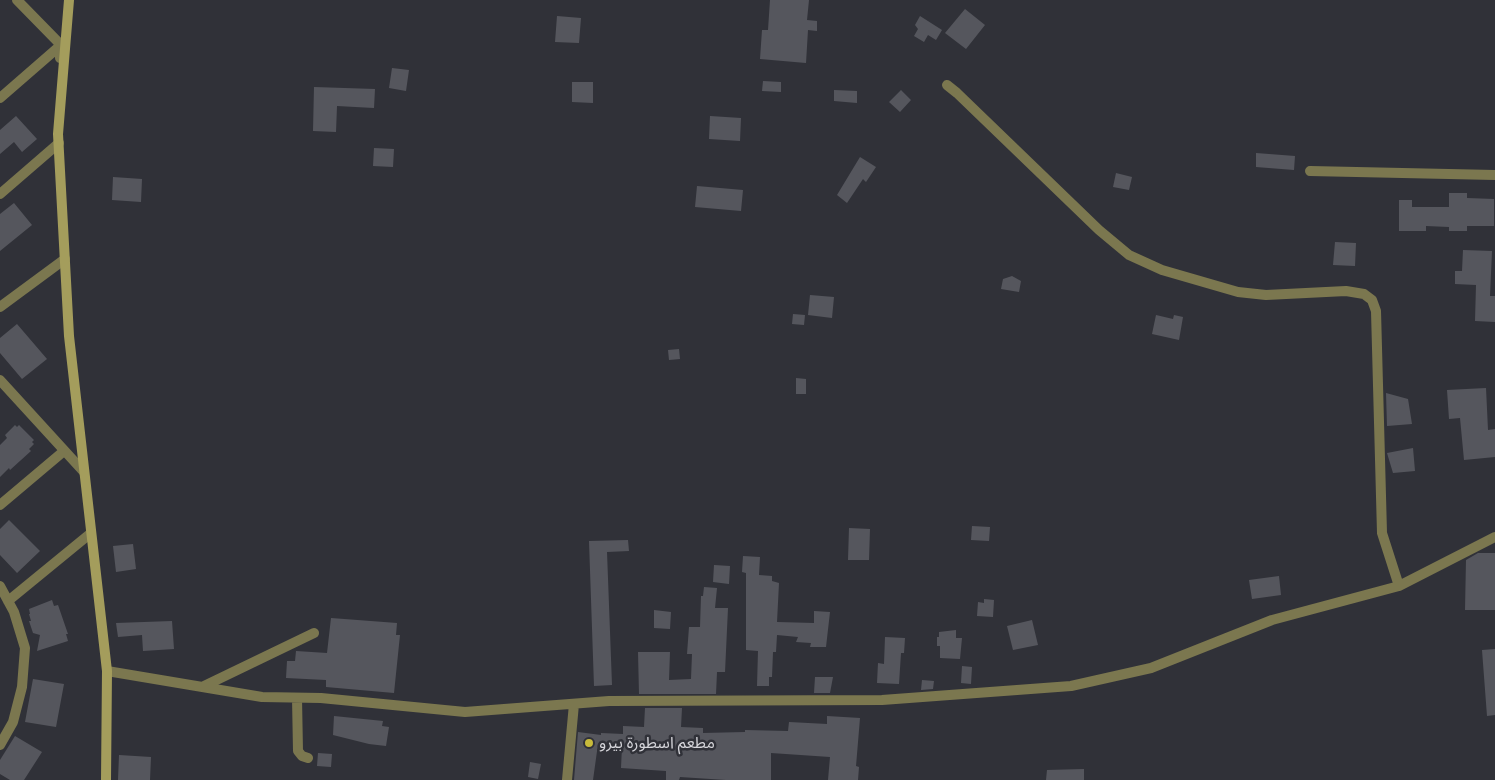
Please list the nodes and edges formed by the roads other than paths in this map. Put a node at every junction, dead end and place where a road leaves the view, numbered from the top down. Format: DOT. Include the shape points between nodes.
graph roads {
  1 [pos="17,0"];
  2 [pos="69,0"];
  3 [pos="61,45"];
  4 [pos="947,85"];
  5 [pos="0,98"];
  6 [pos="58,138"];
  7 [pos="1310,171"];
  8 [pos="1495,175"];
  9 [pos="0,194"];
  10 [pos="65,259"];
  11 [pos="0,307"];
  12 [pos="0,380"];
  13 [pos="64,451"];
  14 [pos="84,472"];
  15 [pos="0,505"];
  16 [pos="91,533"];
  17 [pos="1495,537"];
  18 [pos="0,586"];
  19 [pos="1399,586"];
  20 [pos="8,601"];
  21 [pos="314,633"];
  22 [pos="107,671"];
  23 [pos="202,687"];
  24 [pos="297,698"];
  25 [pos="574,704"];
  26 [pos="0,745"];
  27 [pos="308,758"];
  28 [pos="106,780"];
  29 [pos="567,780"];
  1 -- 3 [label="street"];
  2 -- 6 [label="street"];
  3 -- 5 [label="street"];
  3 -- 6 [label="street"];
  4 -- 19 [label="street" via="1128,255 1162,270 1238,292 1266,295 1346,291 1364,294 1372,300 1376,311 1382,533"];
  6 -- 9 [label="street"];
  6 -- 10 [label="street"];
  7 -- 8 [label="street"];
  10 -- 11 [label="street"];
  10 -- 14 [label="street" via="69,336"];
  12 -- 13 [label="street"];
  13 -- 14 [label="street"];
  13 -- 15 [label="street"];
  14 -- 16 [label="street"];
  16 -- 20 [label="street"];
  16 -- 22 [label="street"];
  17 -- 19 [label="street"];
  18 -- 20 [label="street"];
  19 -- 25 [label="street" via="1272,620 1151,668 1071,686 882,700 610,701"];
  20 -- 26 [label="street" via="25,648 18,704 13,722"];
  21 -- 23 [label="street"];
  22 -- 23 [label="street"];
  22 -- 28 [label="street"];
  23 -- 24 [label="street"];
  24 -- 25 [label="street" via="465,712"];
  24 -- 27 [label="street" via="298,751"];
  25 -- 29 [label="street"];
}
